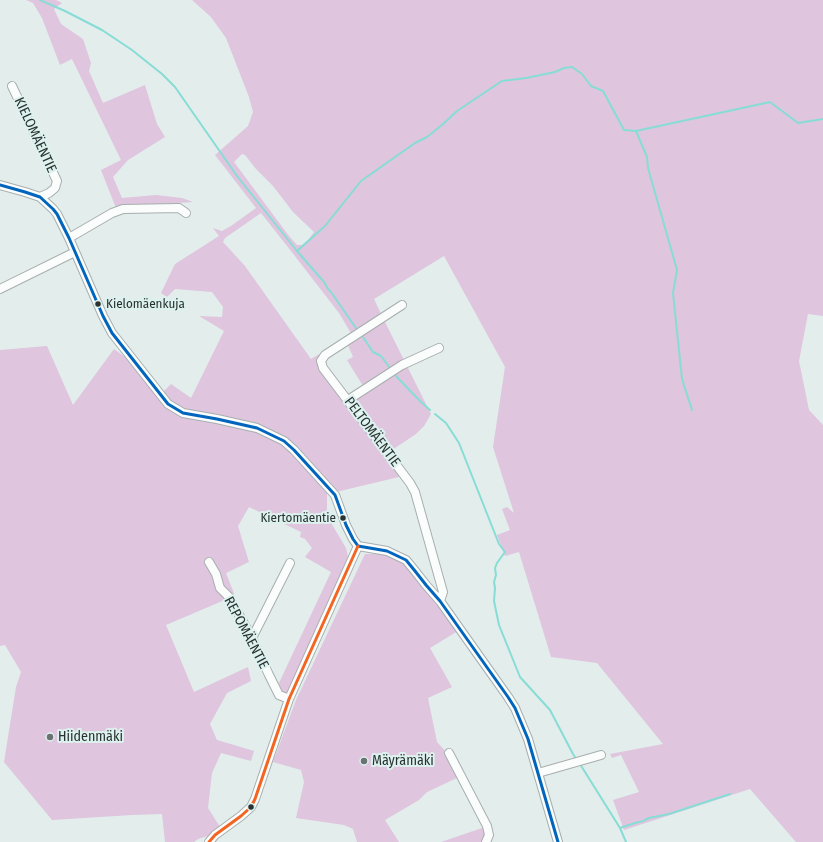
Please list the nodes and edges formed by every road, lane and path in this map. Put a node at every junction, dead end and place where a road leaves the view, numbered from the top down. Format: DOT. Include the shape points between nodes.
graph roads {
  1 [pos="12,86"];
  2 [pos="0,185"];
  3 [pos="40,197"];
  4 [pos="186,213"];
  5 [pos="69,238"];
  6 [pos="76,252"];
  7 [pos="0,288"];
  8 [pos="402,306"];
  9 [pos="439,348"];
  10 [pos="348,400"];
  11 [pos="358,546"];
  12 [pos="209,562"];
  13 [pos="290,563"];
  14 [pos="440,600"];
  15 [pos="252,638"];
  16 [pos="289,699"];
  17 [pos="449,753"];
  18 [pos="601,755"];
  19 [pos="538,774"];
  20 [pos="203,842"];
  21 [pos="210,842"];
  22 [pos="486,842"];
  23 [pos="558,842"];
  1 -- 3 [label="street, KIELOMÄENTIE" via="57,181 50,193"];
  2 -- 3 [label="street"];
  3 -- 5 [label="street" via="57,214"];
  4 -- 5 [label="street" via="179,208 122,209"];
  5 -- 6 [label="street"];
  6 -- 7 [label="street"];
  6 -- 11 [label="street" via="112,333 168,404 183,413 257,428 284,441 335,495 346,525"];
  8 -- 10 [label="street, PELTOMÄENTIE" via="325,355 321,361 323,368"];
  9 -- 10 [label="street" via="402,364"];
  10 -- 14 [label="street, PELTOMÄENTIE" via="415,492 443,592"];
  11 -- 14 [label="street" via="387,551 406,560"];
  11 -- 16 [label="street"];
  12 -- 15 [label="street, REPOMÄENTIE" via="220,588 229,597"];
  13 -- 15 [label="street"];
  14 -- 19 [label="street" via="508,697 528,740"];
  15 -- 16 [label="street, REPOMÄENTIE" via="279,695"];
  16 -- 21 [label="street" via="251,807 215,835"];
  17 -- 22 [label="street" via="488,826 489,835"];
  18 -- 19 [label="street"];
  19 -- 23 [label="street"];
  20 -- 21 [label="street"];
}
